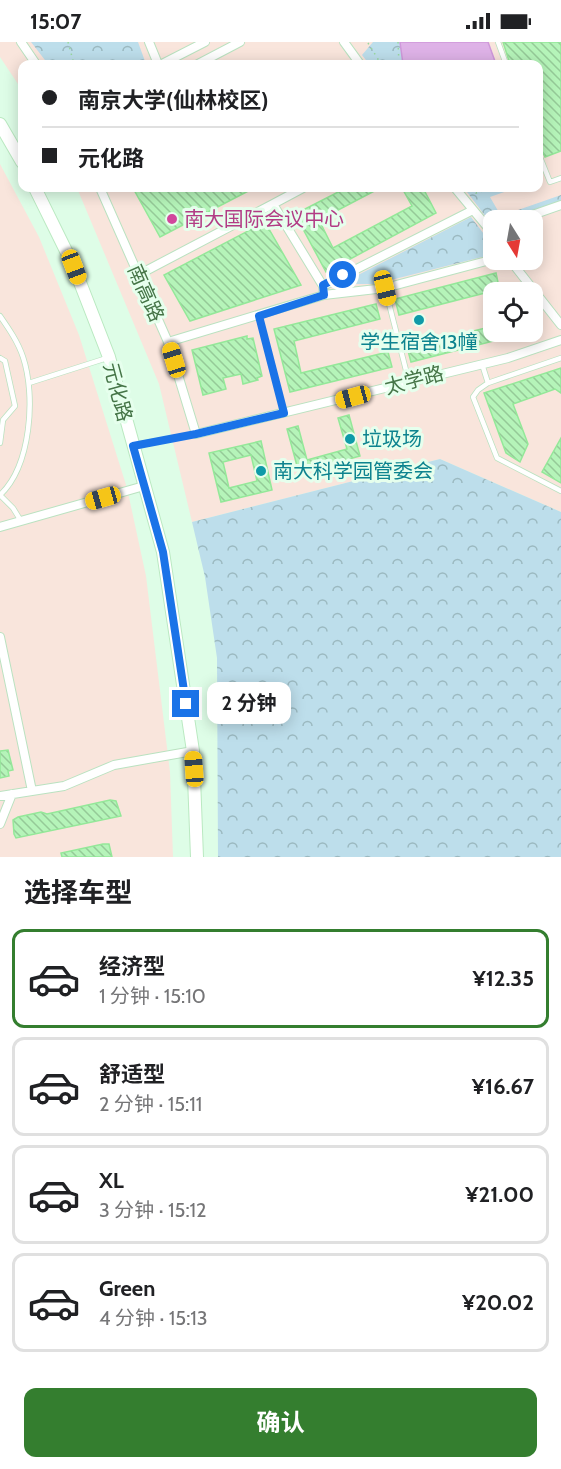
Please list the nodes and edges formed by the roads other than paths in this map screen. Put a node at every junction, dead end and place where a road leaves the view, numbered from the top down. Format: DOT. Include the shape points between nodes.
graph roads {
  1 [pos="21,42"];
  2 [pos="149,42"];
  3 [pos="205,42"];
  4 [pos="240,42"];
  5 [pos="344,42"];
  6 [pos="498,42"];
  7 [pos="33,60"];
  8 [pos="156,60"];
  9 [pos="170,60"];
  10 [pos="206,60"];
  11 [pos="357,60"];
  12 [pos="505,60"];
  13 [pos="0,124"];
  14 [pos="18,150"];
  15 [pos="543,164"];
  16 [pos="561,178"];
  17 [pos="37,192"];
  18 [pos="102,192"];
  19 [pos="296,192"];
  20 [pos="458,192"];
  21 [pos="273,204"];
  22 [pos="561,205"];
  23 [pos="473,210"];
  24 [pos="543,211"];
  25 [pos="483,221"];
  26 [pos="483,262"];
  27 [pos="518,270"];
  28 [pos="138,275"];
  29 [pos="385,288"];
  30 [pos="323,290"];
  31 [pos="0,316"];
  32 [pos="259,316"];
  33 [pos="561,324"];
  34 [pos="561,340"];
  35 [pos="168,342"];
  36 [pos="109,357"];
  37 [pos="0,358"];
  38 [pos="561,358"];
  39 [pos="482,364"];
  40 [pos="409,382"];
  41 [pos="28,383"];
  42 [pos="488,383"];
  43 [pos="284,413"];
  44 [pos="196,434"];
  45 [pos="0,442"];
  46 [pos="133,446"];
  47 [pos="144,486"];
  48 [pos="561,491"];
  49 [pos="21,521"];
  50 [pos="0,527"];
  51 [pos="0,638"];
  52 [pos="193,750"];
  53 [pos="32,791"];
  54 [pos="12,794"];
  55 [pos="0,796"];
  56 [pos="0,824"];
  57 [pos="197,857"];
  1 -- 7 [label="street"];
  2 -- 8 [label="street"];
  3 -- 9 [label="street"];
  4 -- 10 [label="street"];
  5 -- 11 [label="street"];
  6 -- 12 [label="lane"];
  13 -- 14 [label="street"];
  15 -- 16 [label="lane" via="550,182"];
  17 -- 36 [label="street, 元化路" via="74,267"];
  18 -- 28 [label="street, 南高路"];
  19 -- 21 [label="street"];
  20 -- 23 [label="street"];
  21 -- 28 [label="street"];
  21 -- 30 [label="street"];
  22 -- 24 [label="street"];
  23 -- 25 [label="street"];
  23 -- 30 [label="street"];
  26 -- 29 [label="street"];
  27 -- 33 [label="street"];
  28 -- 35 [label="street, 南高路"];
  29 -- 30 [label="street"];
  29 -- 40 [label="lane"];
  30 -- 32 [label="street"];
  31 -- 41 [label="lane" via="23,355"];
  32 -- 35 [label="street"];
  32 -- 43 [label="lane"];
  34 -- 39 [label="street, 太学路"];
  35 -- 44 [label="street, 南高路"];
  36 -- 41 [label="lane"];
  36 -- 46 [label="street, 元化路"];
  37 -- 45 [label="lane" via="5,361 15,406 3,420"];
  38 -- 42 [label="lane"];
  39 -- 40 [label="street, 太学路"];
  39 -- 42 [label="lane"];
  40 -- 43 [label="street, 太学路"];
  41 -- 49 [label="lane" via="30,418 23,456 0,495"];
  42 -- 48 [label="lane" via="473,397 497,458"];
  43 -- 44 [label="street, 太学路"];
  44 -- 46 [label="lane"];
  46 -- 47 [label="street, 元化路"];
  47 -- 49 [label="street"];
  47 -- 52 [label="street, 元化路" via="163,552"];
  49 -- 50 [label="street"];
  51 -- 53 [label="street"];
  52 -- 53 [label="street" via="114,765 64,786"];
  52 -- 57 [label="street, 元化路"];
  53 -- 54 [label="street"];
  54 -- 55 [label="street"];
  54 -- 56 [label="street"];
}
